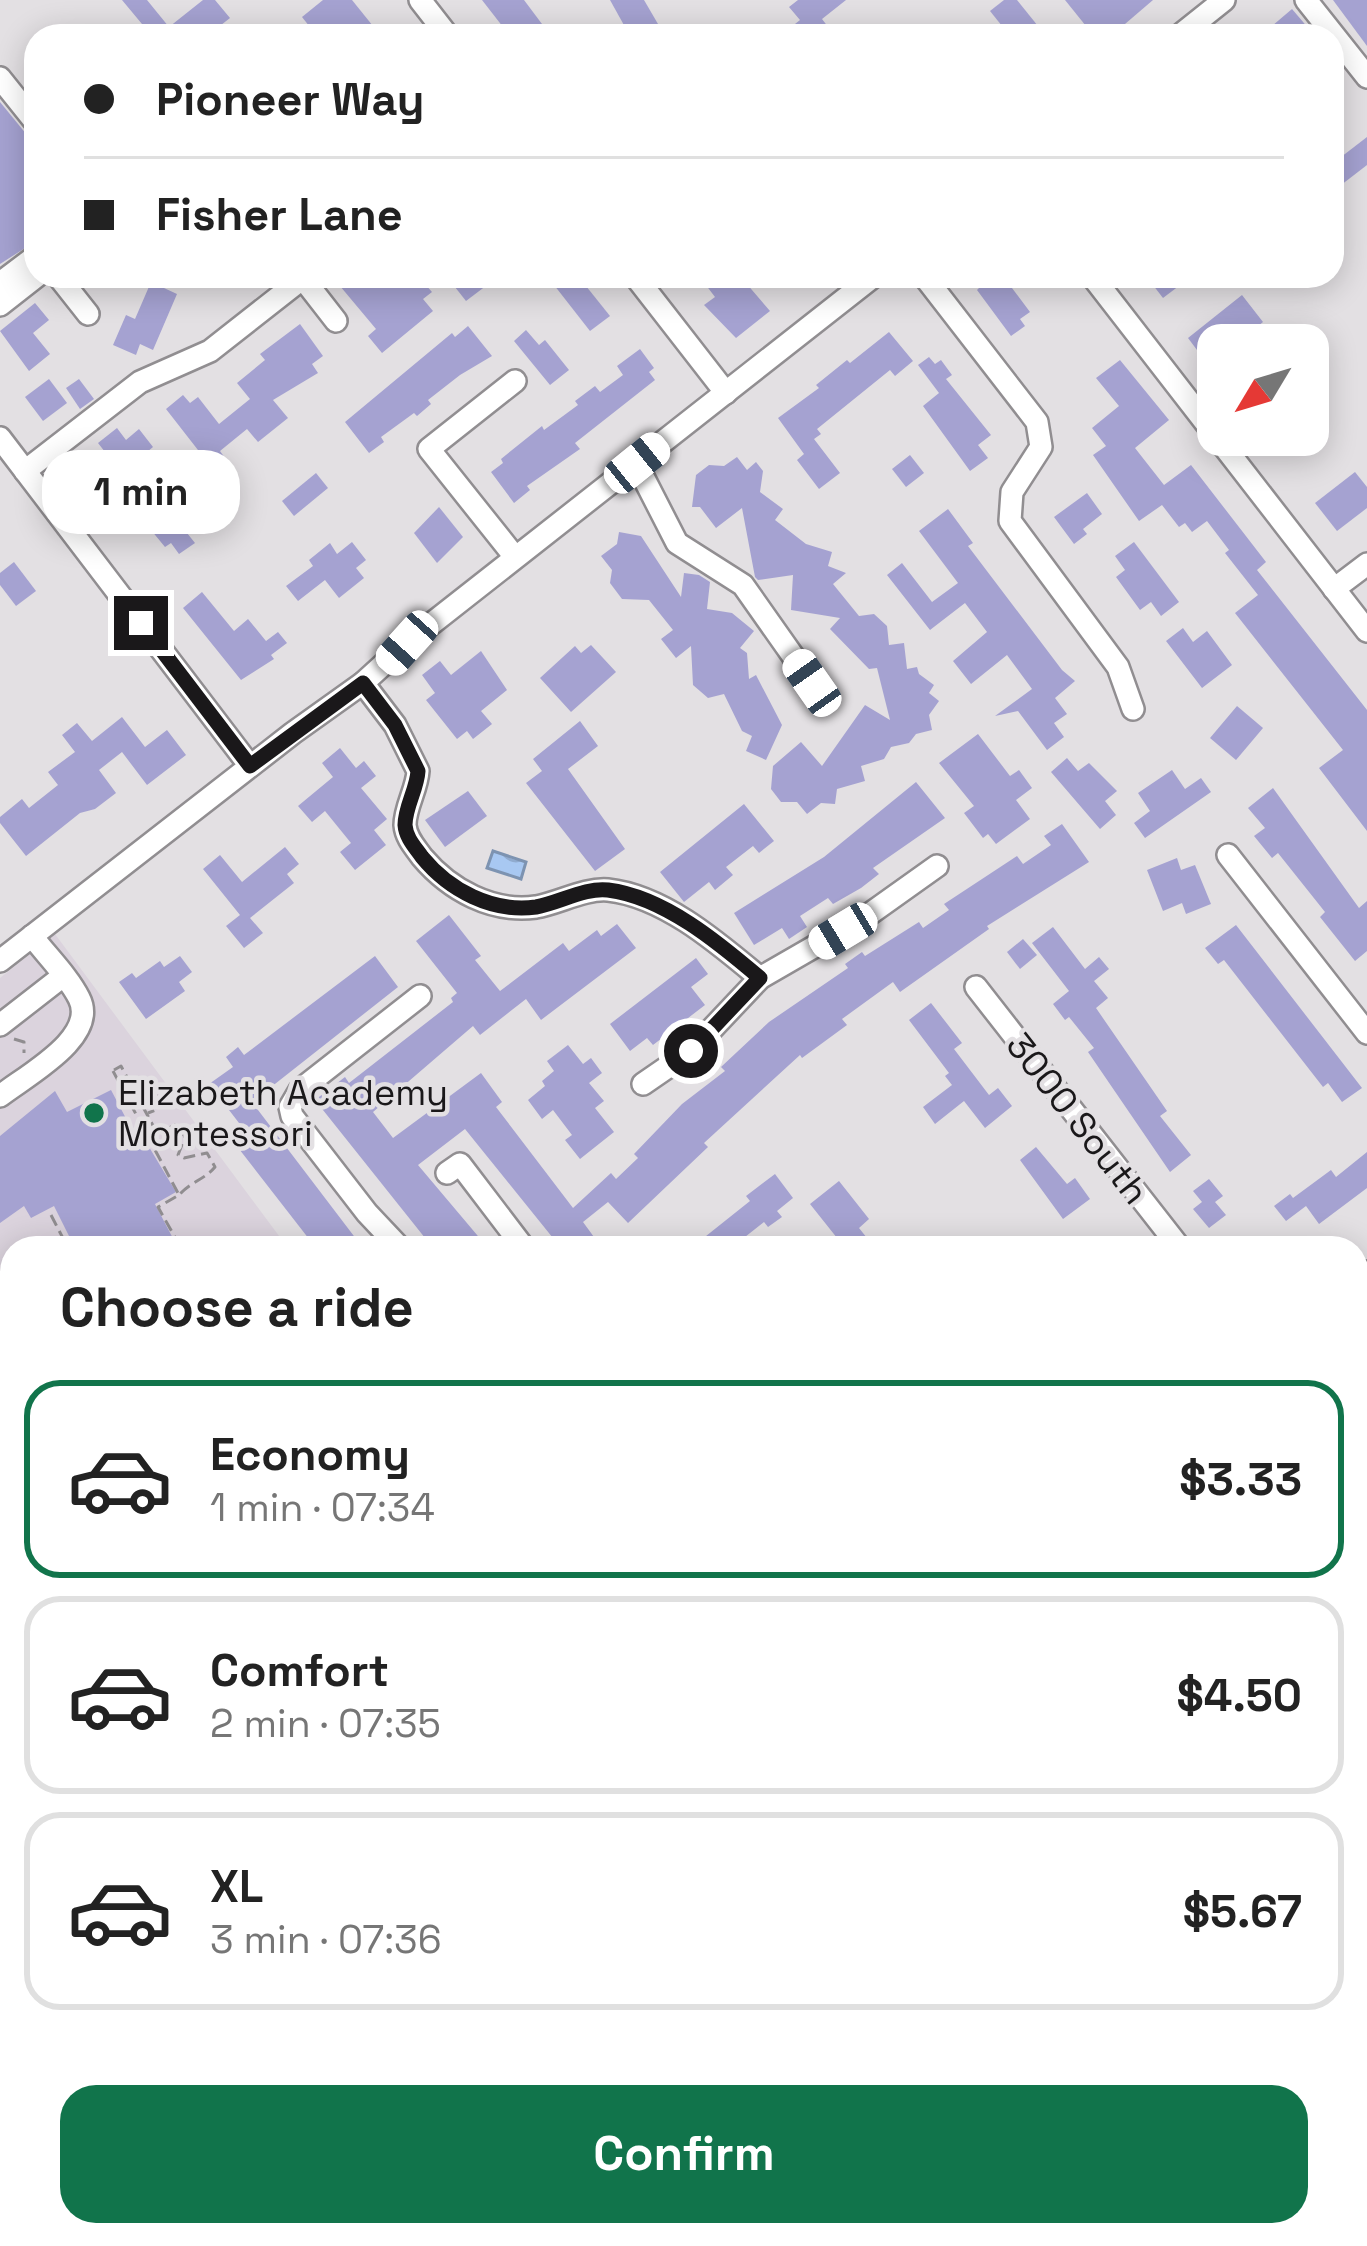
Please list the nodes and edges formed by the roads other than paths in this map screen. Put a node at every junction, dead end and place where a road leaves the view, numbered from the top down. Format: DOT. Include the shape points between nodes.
graph roads {
  1 [pos="420,0"];
  2 [pos="1224,0"];
  3 [pos="1306,0"];
  4 [pos="439,24"];
  5 [pos="1194,24"];
  6 [pos="1325,24"];
  7 [pos="1344,48"];
  8 [pos="1367,77"];
  9 [pos="0,79"];
  10 [pos="24,108"];
  11 [pos="24,265"];
  12 [pos="0,284"];
  13 [pos="24,287"];
  14 [pos="67,288"];
  15 [pos="288,288"];
  16 [pos="310,288"];
  17 [pos="644,288"];
  18 [pos="859,288"];
  19 [pos="933,288"];
  20 [pos="1101,288"];
  21 [pos="0,305"];
  22 [pos="88,314"];
  23 [pos="336,321"];
  24 [pos="515,381"];
  25 [pos="725,393"];
  26 [pos="0,438"];
  27 [pos="637,463"];
  28 [pos="26,471"];
  29 [pos="617,478"];
  30 [pos="665,524"];
  31 [pos="515,557"];
  32 [pos="1367,564"];
  33 [pos="1334,590"];
  34 [pos="1367,631"];
  35 [pos="363,683"];
  36 [pos="812,683"];
  37 [pos="1133,709"];
  38 [pos="250,766"];
  39 [pos="1228,855"];
  40 [pos="937,866"];
  41 [pos="32,936"];
  42 [pos="0,961"];
  43 [pos="63,976"];
  44 [pos="760,978"];
  45 [pos="976,987"];
  46 [pos="420,996"];
  47 [pos="6,1032"];
  48 [pos="1367,1033"];
  49 [pos="643,1084"];
  50 [pos="0,1096"];
  51 [pos="447,1173"];
  52 [pos="389,1236"];
  53 [pos="515,1236"];
  54 [pos="1171,1236"];
  1 -- 4 [label="street"];
  2 -- 5 [label="street"];
  3 -- 6 [label="street"];
  7 -- 8 [label="street"];
  9 -- 10 [label="street"];
  11 -- 12 [label="street"];
  13 -- 21 [label="street"];
  14 -- 22 [label="street"];
  15 -- 28 [label="street" via="210,351 140,382"];
  16 -- 23 [label="street"];
  17 -- 25 [label="street"];
  18 -- 25 [label="street"];
  19 -- 37 [label="street" via="1037,422 1041,447 1012,492 1010,521 1118,667"];
  20 -- 33 [label="street"];
  24 -- 31 [label="street" via="429,449"];
  25 -- 27 [label="street"];
  26 -- 28 [label="street"];
  27 -- 29 [label="street"];
  27 -- 30 [label="street"];
  28 -- 38 [label="street"];
  29 -- 30 [label="street"];
  29 -- 31 [label="street"];
  30 -- 36 [label="street" via="682,548 743,585"];
  31 -- 35 [label="street"];
  32 -- 33 [label="street"];
  33 -- 34 [label="street"];
  35 -- 38 [label="street"];
  35 -- 44 [label="street" via="414,757 417,788 405,826 436,873 509,908 603,889 625,894 691,923"];
  38 -- 41 [label="street"];
  39 -- 48 [label="street"];
  40 -- 44 [label="street"];
  41 -- 42 [label="street"];
  41 -- 43 [label="street"];
  43 -- 47 [label="street"];
  43 -- 50 [label="street" via="85,1014 79,1034"];
  44 -- 49 [label="street" via="691,1051"];
  45 -- 54 [label="street, 3000 South"];
  46 -- 52 [label="street" via="300,1090 290,1107"];
  51 -- 53 [label="street" via="460,1164"];
}
